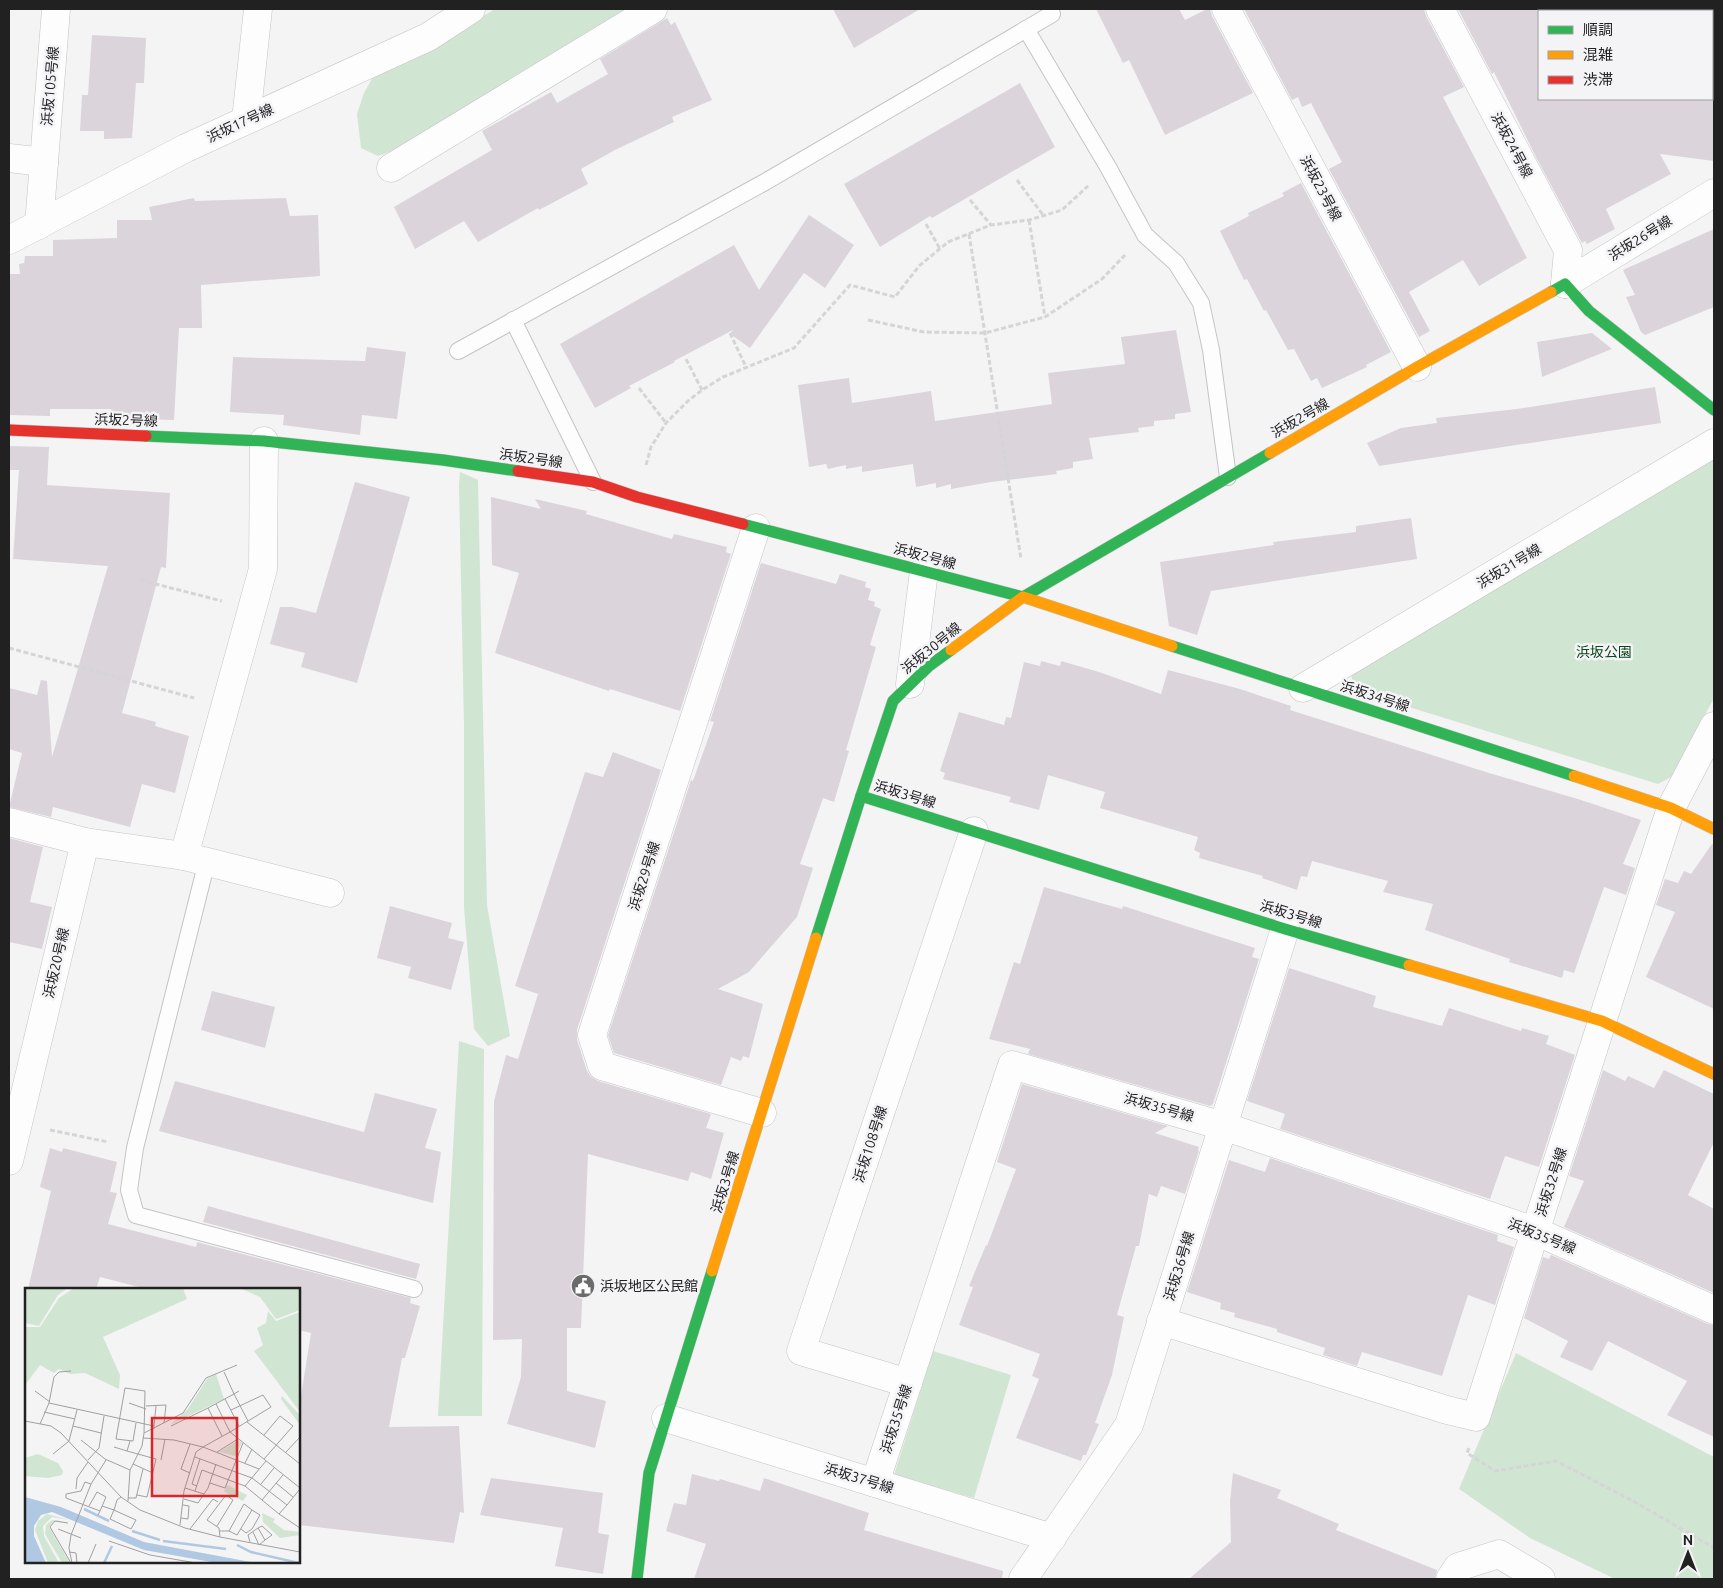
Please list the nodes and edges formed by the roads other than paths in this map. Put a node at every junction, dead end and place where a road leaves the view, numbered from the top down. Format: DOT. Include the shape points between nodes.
graph roads {
  1 [pos="56,9"];
  2 [pos="258,9"];
  3 [pos="471,9"];
  4 [pos="653,9"];
  5 [pos="1226,9"];
  6 [pos="1440,9"];
  7 [pos="1052,14"];
  8 [pos="1026,29"];
  9 [pos="246,120"];
  10 [pos="9,158"];
  11 [pos="44,162"];
  12 [pos="391,168"];
  13 [pos="1714,193"];
  14 [pos="38,224"];
  15 [pos="9,240"];
  16 [pos="1565,284"];
  17 [pos="513,320"];
  18 [pos="458,351"];
  19 [pos="1417,367"];
  20 [pos="1714,410"];
  21 [pos="9,430"];
  22 [pos="264,441"];
  23 [pos="1714,443"];
  24 [pos="1228,477"];
  25 [pos="593,482"];
  26 [pos="756,528"];
  27 [pos="924,571"];
  28 [pos="1023,597"];
  29 [pos="910,684"];
  30 [pos="1303,688"];
  31 [pos="1714,726"];
  32 [pos="861,796"];
  33 [pos="1671,808"];
  34 [pos="9,822"];
  35 [pos="1714,829"];
  36 [pos="974,831"];
  37 [pos="85,842"];
  38 [pos="195,859"];
  39 [pos="330,893"];
  40 [pos="1285,928"];
  41 [pos="1602,1021"];
  42 [pos="1714,1074"];
  43 [pos="762,1113"];
  44 [pos="13,1120"];
  45 [pos="1223,1126"];
  46 [pos="9,1162"];
  47 [pos="1535,1231"];
  48 [pos="414,1289"];
  49 [pos="1714,1310"];
  50 [pos="1161,1321"];
  51 [pos="908,1383"];
  52 [pos="666,1418"];
  53 [pos="875,1483"];
  54 [pos="1052,1538"];
  55 [pos="637,1579"];
  56 [pos="1024,1579"];
  57 [pos="1450,1579"];
  58 [pos="1542,1579"];
  1 -- 11 [label="street, 浜坂105号線"];
  2 -- 9 [label="street"];
  3 -- 9 [label="street, 浜坂17号線" via="428,37"];
  4 -- 12 [label="street"];
  5 -- 19 [label="street, 浜坂23号線"];
  6 -- 16 [label="street, 浜坂24号線" via="1568,250"];
  7 -- 8 [label="lane"];
  8 -- 17 [label="lane" via="765,182"];
  8 -- 24 [label="lane" via="1145,235 1176,263 1201,303 1211,350"];
  9 -- 14 [label="street, 浜坂17号線"];
  10 -- 11 [label="street"];
  11 -- 14 [label="street, 浜坂105号線"];
  13 -- 16 [label="street, 浜坂26号線"];
  14 -- 15 [label="street, 浜坂17号線"];
  16 -- 19 [label="street, 浜坂2号線"];
  16 -- 20 [label="street" via="1589,311"];
  17 -- 18 [label="lane"];
  17 -- 25 [label="lane"];
  19 -- 24 [label="street, 浜坂2号線"];
  21 -- 22 [label="street, 浜坂2号線"];
  22 -- 25 [label="street, 浜坂2号線" via="443,460"];
  22 -- 38 [label="street" via="263,569 225,707"];
  23 -- 30 [label="street, 浜坂31号線"];
  24 -- 28 [label="street, 浜坂2号線"];
  25 -- 26 [label="street, 浜坂2号線"];
  26 -- 27 [label="street, 浜坂2号線"];
  26 -- 43 [label="street, 浜坂29号線" via="592,1035 602,1066"];
  27 -- 28 [label="street, 浜坂2号線"];
  27 -- 29 [label="street"];
  28 -- 29 [label="street, 浜坂30号線" via="929,666"];
  28 -- 30 [label="street, 浜坂34号線"];
  29 -- 32 [label="street, 浜坂30号線" via="893,701"];
  30 -- 33 [label="street, 浜坂34号線"];
  31 -- 33 [label="street, 浜坂32号線"];
  32 -- 36 [label="street, 浜坂3号線"];
  32 -- 43 [label="street, 浜坂3号線"];
  33 -- 35 [label="street, 浜坂34号線"];
  33 -- 41 [label="street, 浜坂32号線"];
  34 -- 37 [label="street"];
  36 -- 40 [label="street, 浜坂3号線"];
  36 -- 51 [label="street, 浜坂108号線" via="801,1351"];
  37 -- 38 [label="street"];
  37 -- 44 [label="street, 浜坂20号線"];
  38 -- 39 [label="street"];
  38 -- 48 [label="lane" via="135,1148 129,1190 136,1215"];
  40 -- 41 [label="street, 浜坂3号線"];
  40 -- 45 [label="street, 浜坂36号線"];
  41 -- 42 [label="street, 浜坂3号線"];
  41 -- 47 [label="street, 浜坂32号線"];
  43 -- 52 [label="street, 浜坂3号線"];
  44 -- 46 [label="street, 浜坂20号線"];
  45 -- 47 [label="street, 浜坂35号線"];
  45 -- 50 [label="street, 浜坂36号線"];
  45 -- 51 [label="street, 浜坂35号線" via="1012,1065"];
  47 -- 49 [label="street, 浜坂35号線"];
  47 -- 50 [label="street, 浜坂32号線" via="1476,1417"];
  50 -- 54 [label="street, 浜坂36号線" via="1129,1425"];
  51 -- 53 [label="street, 浜坂35号線"];
  52 -- 53 [label="street, 浜坂37号線"];
  52 -- 55 [label="street, 浜坂3号線" via="649,1473"];
  53 -- 54 [label="street, 浜坂37号線"];
  54 -- 56 [label="street, 浜坂36号線"];
  57 -- 58 [label="street" via="1458,1567 1499,1554"];
}
